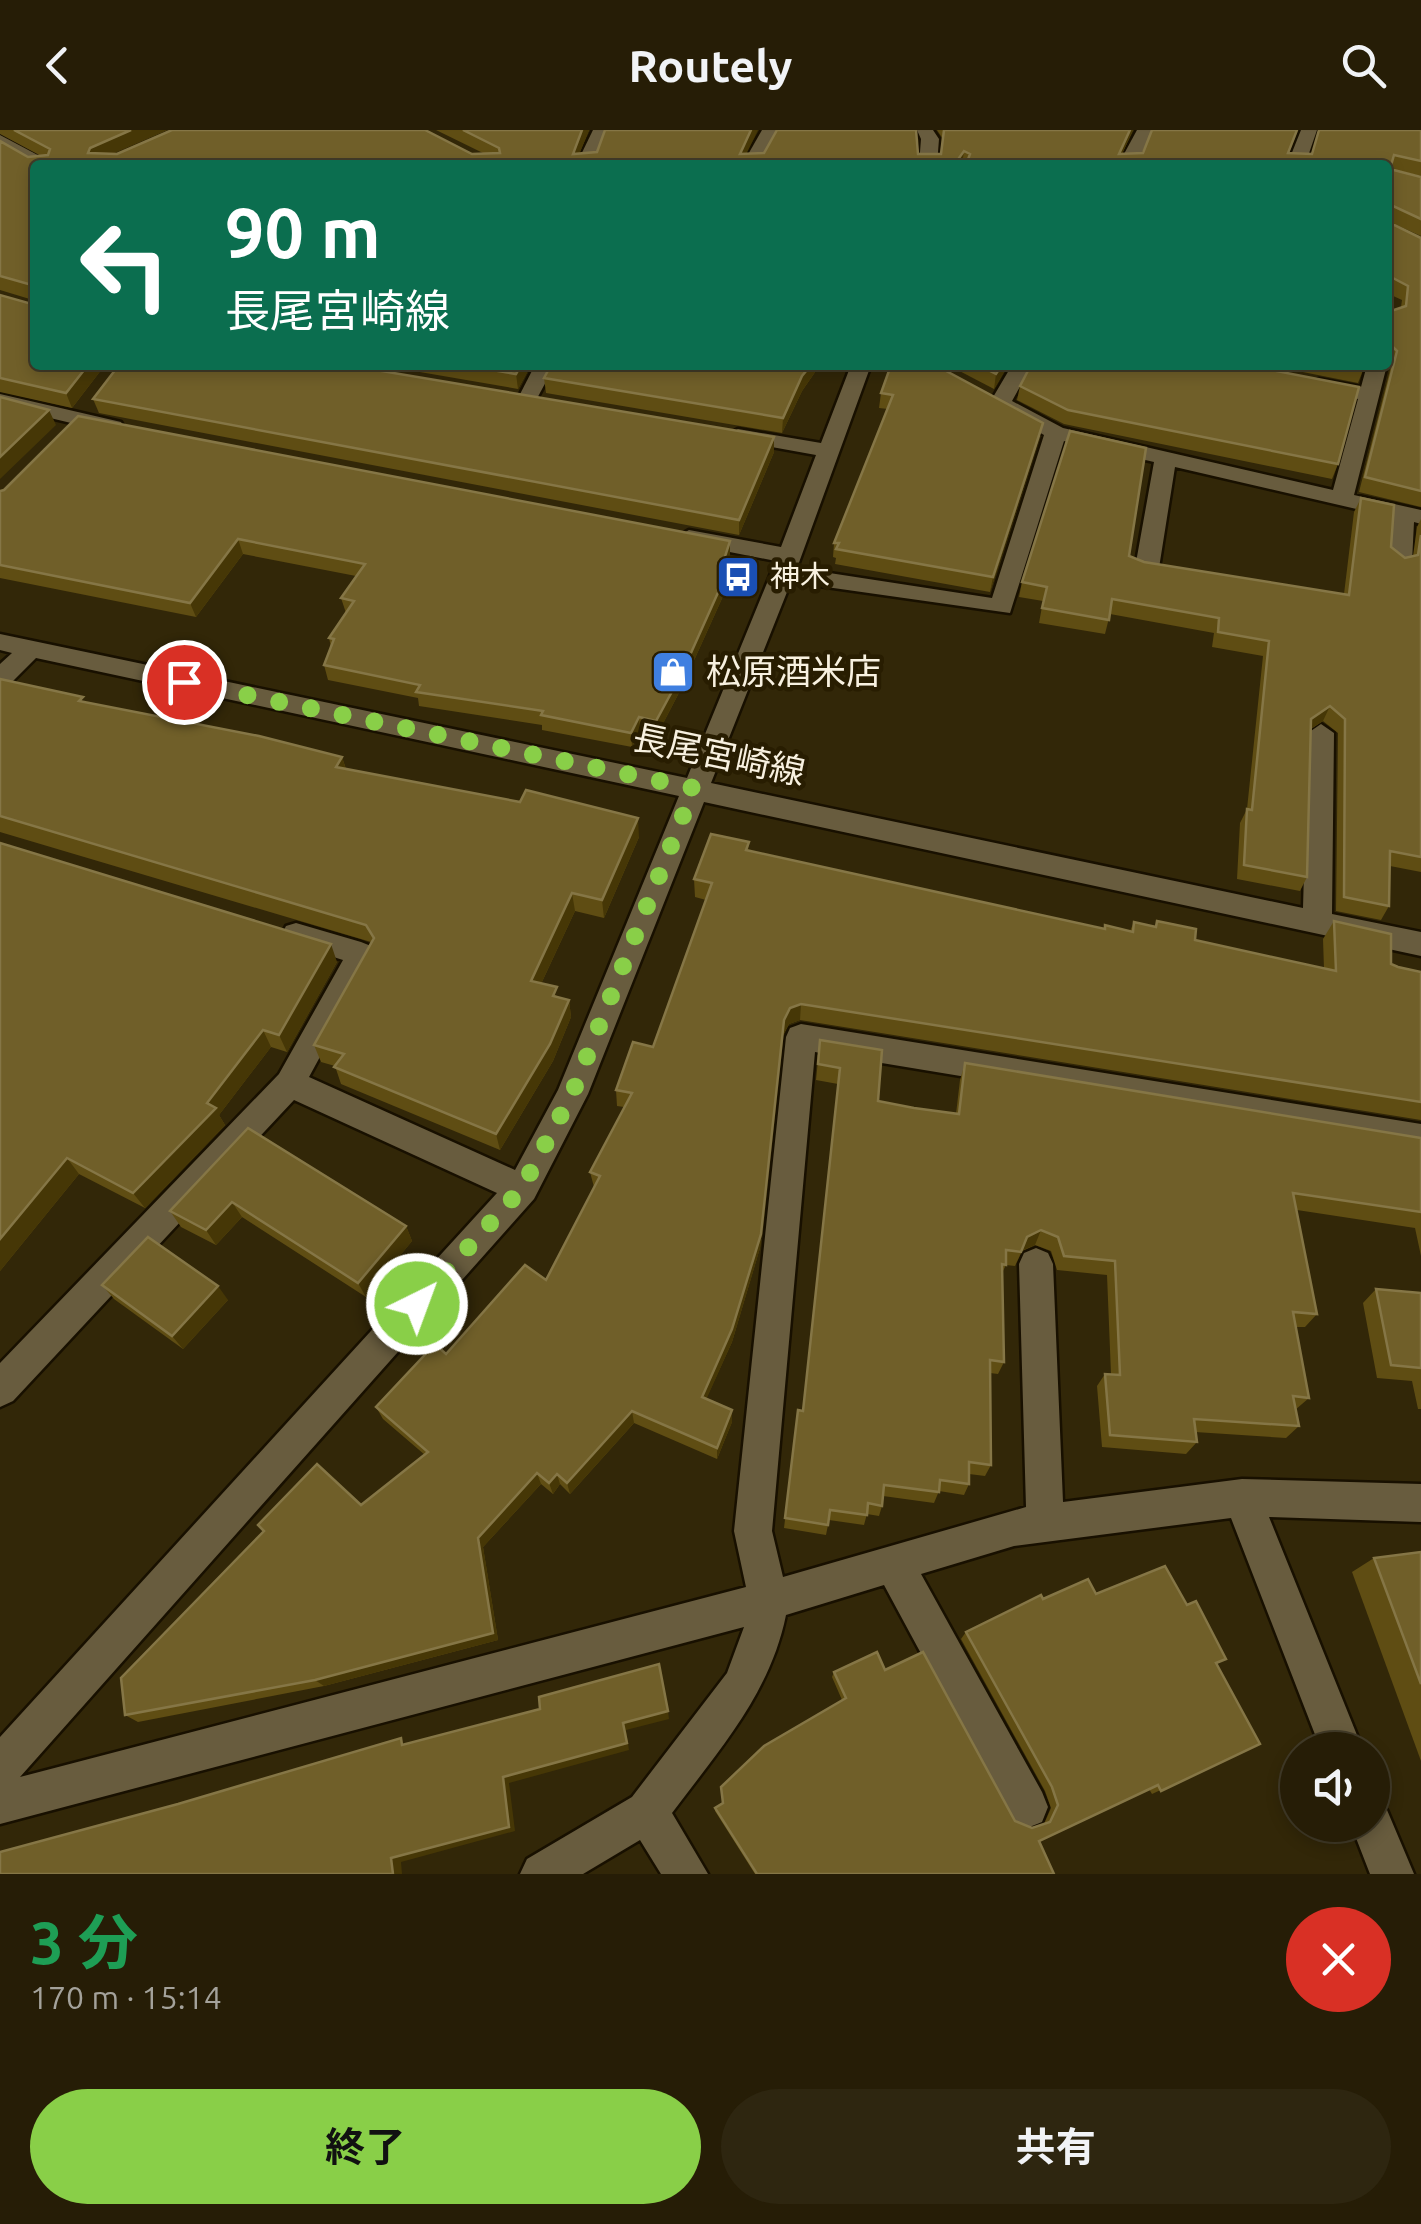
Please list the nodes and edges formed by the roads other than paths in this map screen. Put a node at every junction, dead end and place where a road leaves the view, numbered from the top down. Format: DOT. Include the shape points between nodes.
graph roads {
  1 [pos="602,130"];
  2 [pos="776,130"];
  3 [pos="924,130"];
  4 [pos="1145,130"];
  5 [pos="1309,130"];
  6 [pos="0,140"];
  7 [pos="34,160"];
  8 [pos="587,160"];
  9 [pos="754,160"];
  10 [pos="928,160"];
  11 [pos="1130,160"];
  12 [pos="1300,160"];
  13 [pos="542,370"];
  14 [pos="858,370"];
  15 [pos="1018,370"];
  16 [pos="1376,370"];
  17 [pos="1294,380"];
  18 [pos="99,392"];
  19 [pos="1370,395"];
  20 [pos="0,400"];
  21 [pos="528,400"];
  22 [pos="72,426"];
  23 [pos="136,431"];
  24 [pos="723,433"];
  25 [pos="1056,433"];
  26 [pos="828,451"];
  27 [pos="1166,458"];
  28 [pos="1342,499"];
  29 [pos="1412,515"];
  30 [pos="662,532"];
  31 [pos="1400,562"];
  32 [pos="786,565"];
  33 [pos="1147,568"];
  34 [pos="0,642"];
  35 [pos="29,650"];
  36 [pos="0,680"];
  37 [pos="1320,733"];
  38 [pos="694,788"];
  39 [pos="1316,923"];
  40 [pos="266,926"];
  41 [pos="1421,944"];
  42 [pos="290,1083"];
  43 [pos="1421,1138"];
  44 [pos="522,1188"];
  45 [pos="1036,1264"];
  46 [pos="0,1389"];
  47 [pos="1242,1498"];
  48 [pos="1421,1504"];
  49 [pos="1045,1522"];
  50 [pos="895,1566"];
  51 [pos="769,1601"];
  52 [pos="1335,1732"];
  53 [pos="0,1768"];
  54 [pos="0,1803"];
  55 [pos="1027,1808"];
  56 [pos="647,1812"];
  57 [pos="1379,1842"];
  58 [pos="542,1874"];
  59 [pos="686,1874"];
  60 [pos="1392,1874"];
  1 -- 8 [label="street"];
  2 -- 9 [label="street" via="768,132"];
  3 -- 10 [label="street"];
  4 -- 11 [label="street"];
  5 -- 12 [label="street"];
  6 -- 7 [label="street"];
  13 -- 21 [label="street"];
  14 -- 26 [label="street"];
  15 -- 25 [label="street" via="993,400"];
  16 -- 19 [label="street"];
  17 -- 19 [label="street"];
  18 -- 22 [label="street"];
  19 -- 28 [label="street"];
  20 -- 22 [label="street"];
  22 -- 23 [label="street"];
  24 -- 26 [label="street"];
  25 -- 27 [label="street"];
  25 -- 32 [label="street" via="1002,607"];
  26 -- 32 [label="street"];
  27 -- 28 [label="street"];
  27 -- 33 [label="street"];
  28 -- 29 [label="street"];
  29 -- 31 [label="street"];
  30 -- 32 [label="street"];
  32 -- 38 [label="street"];
  34 -- 35 [label="street, 長尾宮崎線"];
  35 -- 36 [label="street"];
  35 -- 38 [label="street, 長尾宮崎線"];
  37 -- 39 [label="street"];
  38 -- 39 [label="street, 長尾宮崎線"];
  38 -- 44 [label="street" via="572,1094"];
  39 -- 41 [label="street, 長尾宮崎線"];
  40 -- 42 [label="street" via="361,954"];
  42 -- 44 [label="street"];
  42 -- 46 [label="street"];
  43 -- 51 [label="street" via="801,1037 753,1531"];
  44 -- 53 [label="street"];
  45 -- 49 [label="street"];
  47 -- 48 [label="street"];
  47 -- 49 [label="street"];
  47 -- 52 [label="street"];
  49 -- 50 [label="street"];
  50 -- 51 [label="street"];
  50 -- 55 [label="street"];
  51 -- 54 [label="street"];
  51 -- 56 [label="street" via="759,1650 741,1687"];
  56 -- 58 [label="street"];
  56 -- 59 [label="street"];
  57 -- 60 [label="street"];
}
